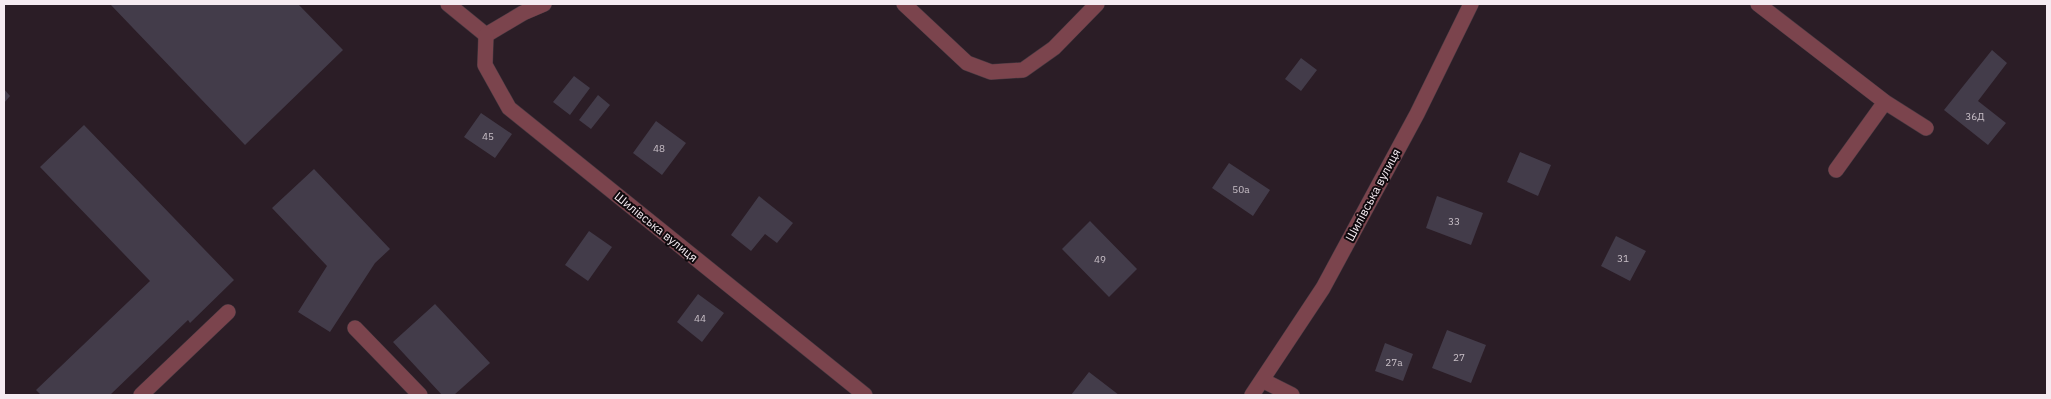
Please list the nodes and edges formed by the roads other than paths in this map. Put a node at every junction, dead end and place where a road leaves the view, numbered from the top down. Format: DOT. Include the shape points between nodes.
graph roads {
  1 [pos="448,4"];
  2 [pos="544,4"];
  3 [pos="904,4"];
  4 [pos="1096,4"];
  5 [pos="1471,4"];
  6 [pos="1758,4"];
  7 [pos="486,35"];
  8 [pos="1884,102"];
  9 [pos="1926,128"];
  10 [pos="1836,170"];
  11 [pos="228,312"];
  12 [pos="355,328"];
  13 [pos="1262,380"];
  14 [pos="141,395"];
  15 [pos="420,395"];
  16 [pos="865,395"];
  17 [pos="1252,395"];
  18 [pos="1292,395"];
  1 -- 7 [label="street"];
  2 -- 7 [label="street"];
  3 -- 4 [label="street" via="967,63 991,72 1023,70 1054,48"];
  5 -- 13 [label="street, Шилівська вулиця" via="1417,114 1323,288"];
  6 -- 8 [label="street"];
  7 -- 16 [label="street, Шилівська вулиця" via="485,65 509,108"];
  8 -- 9 [label="street"];
  8 -- 10 [label="street"];
  11 -- 14 [label="street"];
  12 -- 15 [label="street"];
  13 -- 17 [label="street, Шилівська вулиця"];
  13 -- 18 [label="street"];
}
